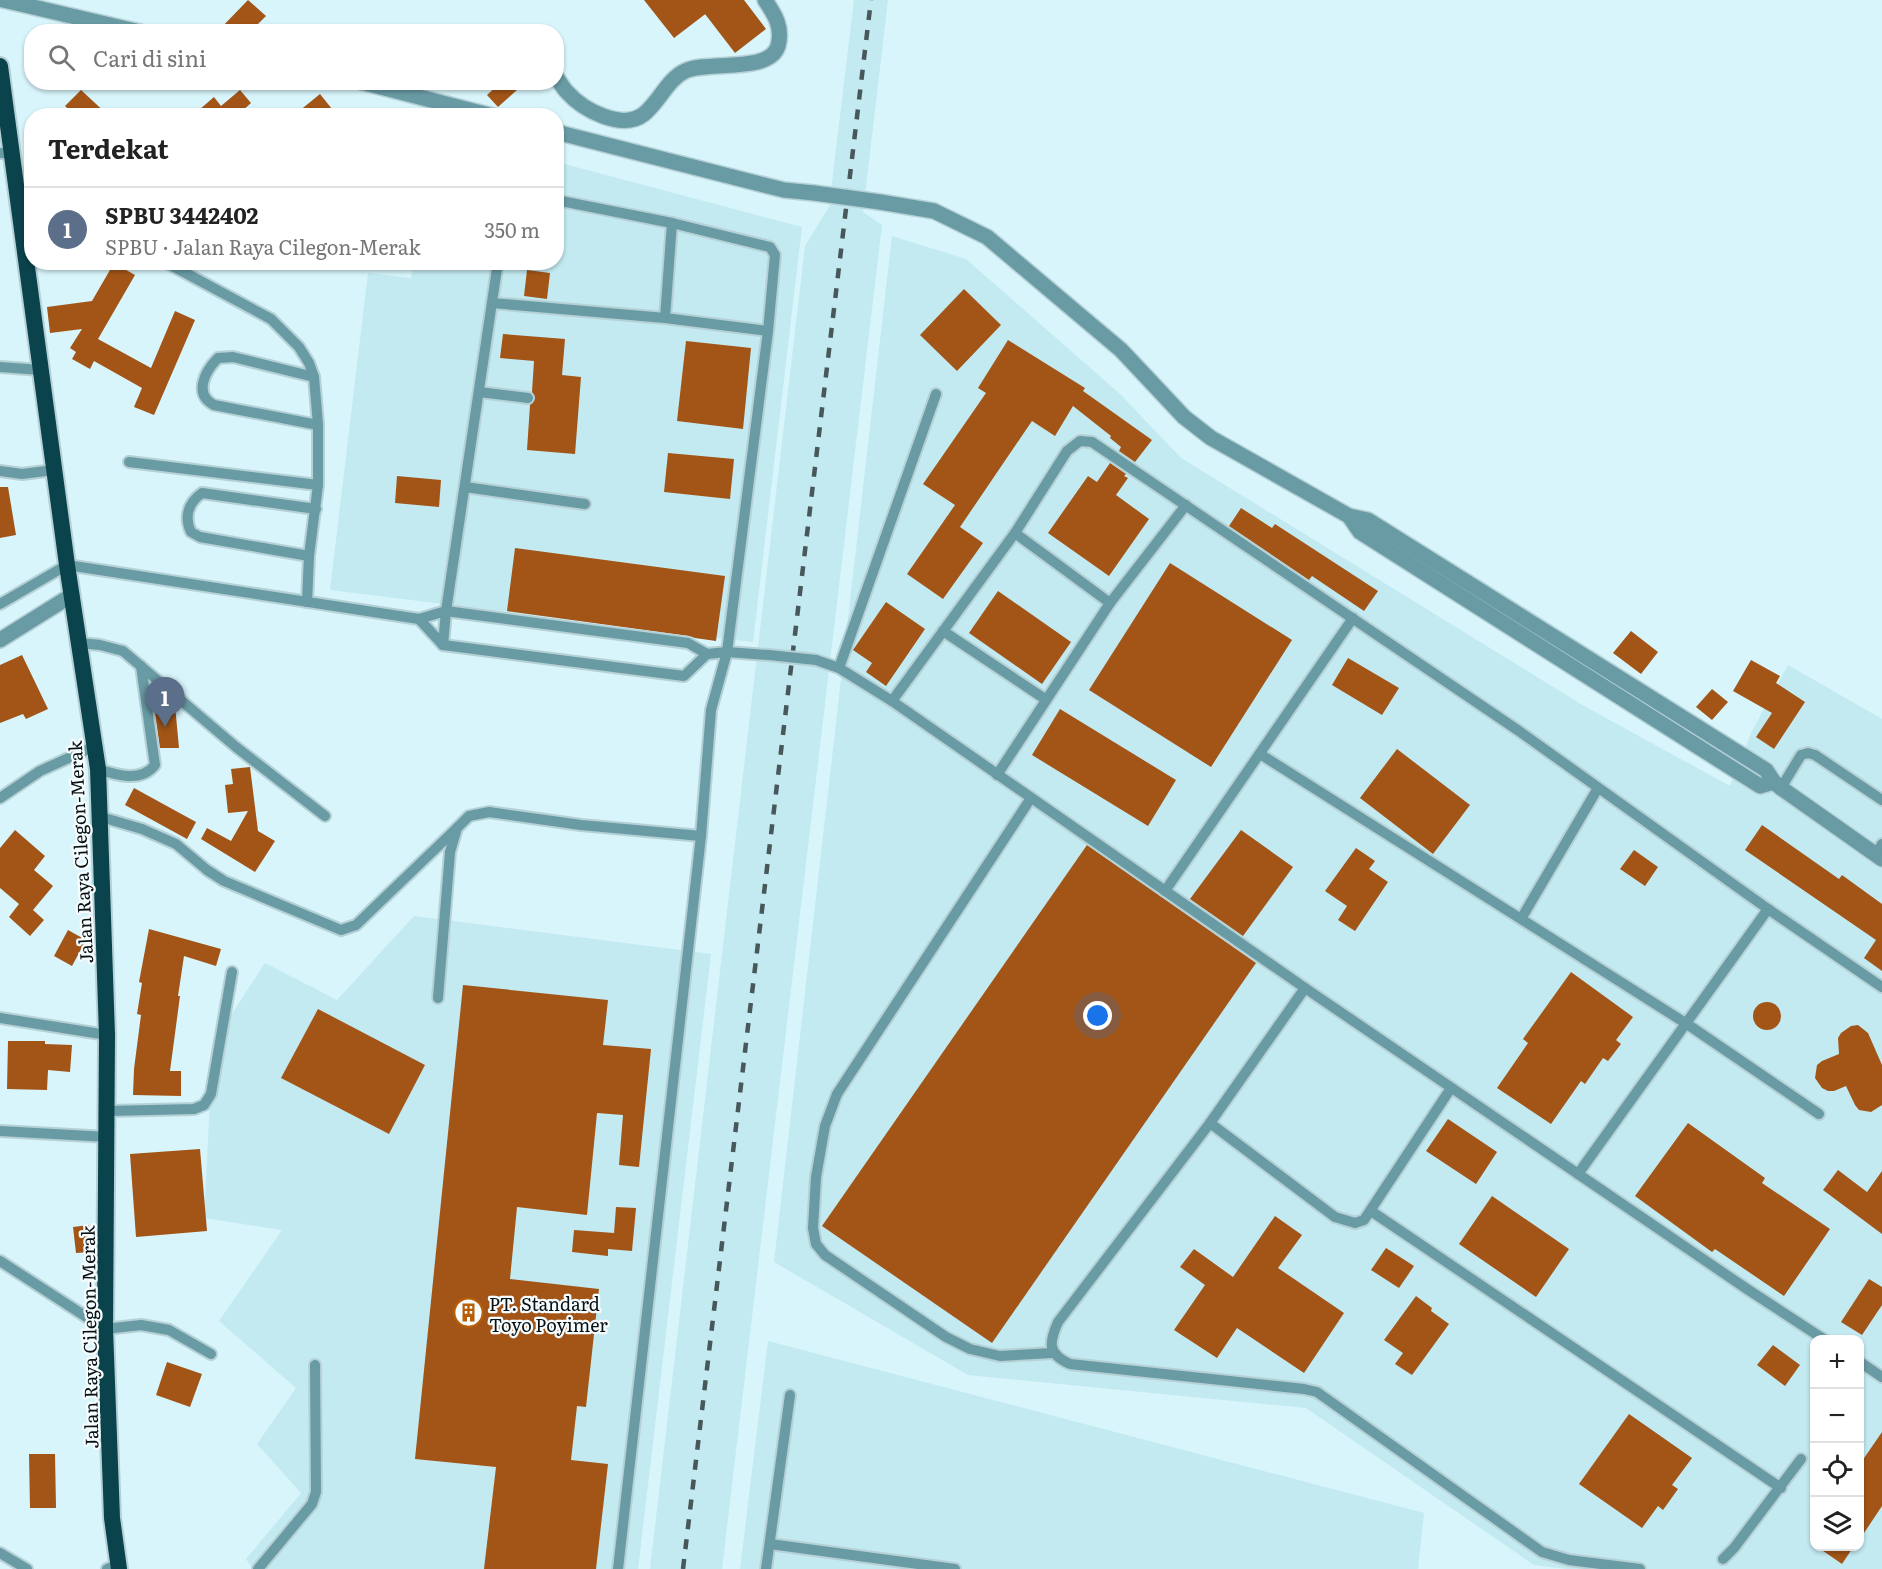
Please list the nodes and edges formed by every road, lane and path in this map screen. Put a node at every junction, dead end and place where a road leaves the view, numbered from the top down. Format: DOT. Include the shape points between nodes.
graph roads {
  1 [pos="3,0"];
  2 [pos="765,0"];
  3 [pos="22,2"];
  4 [pos="109,24"];
  5 [pos="0,66"];
  6 [pos="564,88"];
  7 [pos="413,90"];
  8 [pos="468,108"];
  9 [pos="564,134"];
  10 [pos="6,153"];
  11 [pos="24,200"];
  12 [pos="564,202"];
  13 [pos="672,223"];
  14 [pos="31,270"];
  15 [pos="180,270"];
  16 [pos="497,270"];
  17 [pos="492,303"];
  18 [pos="665,318"];
  19 [pos="768,332"];
  20 [pos="0,367"];
  21 [pos="41,370"];
  22 [pos="314,377"];
  23 [pos="479,393"];
  24 [pos="936,394"];
  25 [pos="528,398"];
  26 [pos="318,425"];
  27 [pos="129,462"];
  28 [pos="54,470"];
  29 [pos="0,471"];
  30 [pos="318,485"];
  31 [pos="465,487"];
  32 [pos="585,504"];
  33 [pos="1186,505"];
  34 [pos="316,509"];
  35 [pos="1016,533"];
  36 [pos="309,556"];
  37 [pos="67,565"];
  38 [pos="72,595"];
  39 [pos="307,602"];
  40 [pos="1110,603"];
  41 [pos="0,604"];
  42 [pos="446,611"];
  43 [pos="1353,618"];
  44 [pos="419,619"];
  45 [pos="943,631"];
  46 [pos="0,640"];
  47 [pos="80,643"];
  48 [pos="443,645"];
  49 [pos="727,652"];
  50 [pos="707,654"];
  51 [pos="141,666"];
  52 [pos="839,668"];
  53 [pos="1045,699"];
  54 [pos="892,702"];
  55 [pos="95,746"];
  56 [pos="1260,754"];
  57 [pos="98,769"];
  58 [pos="997,776"];
  59 [pos="1777,785"];
  60 [pos="1598,788"];
  61 [pos="0,798"];
  62 [pos="1031,798"];
  63 [pos="1882,800"];
  64 [pos="325,816"];
  65 [pos="101,817"];
  66 [pos="457,828"];
  67 [pos="701,836"];
  68 [pos="1880,852"];
  69 [pos="1165,891"];
  70 [pos="1768,909"];
  71 [pos="1521,919"];
  72 [pos="232,972"];
  73 [pos="1882,987"];
  74 [pos="1305,988"];
  75 [pos="438,998"];
  76 [pos="0,1018"];
  77 [pos="1687,1023"];
  78 [pos="107,1035"];
  79 [pos="1451,1088"];
  80 [pos="108,1111"];
  81 [pos="1819,1114"];
  82 [pos="1210,1123"];
  83 [pos="0,1131"];
  84 [pos="108,1137"];
  85 [pos="1578,1174"];
  86 [pos="1371,1210"];
  87 [pos="0,1261"];
  88 [pos="105,1329"];
  89 [pos="1816,1335"];
  90 [pos="1053,1353"];
  91 [pos="211,1354"];
  92 [pos="315,1365"];
  93 [pos="1864,1369"];
  94 [pos="1882,1377"];
  95 [pos="790,1395"];
  96 [pos="1801,1460"];
  97 [pos="1781,1488"];
  98 [pos="770,1544"];
  99 [pos="0,1553"];
  100 [pos="1723,1559"];
  101 [pos="115,1567"];
  102 [pos="27,1569"];
  103 [pos="258,1569"];
  104 [pos="618,1569"];
  105 [pos="766,1569"];
  106 [pos="955,1569"];
  107 [pos="1640,1569"];
  1 -- 3 [label="street"];
  2 -- 6 [label="street" via="780,28 776,51 754,63 684,71 643,115 632,121 602,115"];
  3 -- 4 [label="street"];
  5 -- 10 [label="highway, Jalan Raya Cilegon-Merak"];
  7 -- 8 [label="street"];
  9 -- 59 [label="street, bridge" via="784,190 934,210 987,237 1121,350 1184,417 1210,438 1349,516 1360,532 1760,786"];
  10 -- 11 [label="highway, Jalan Raya Cilegon-Merak"];
  12 -- 13 [label="lane"];
  13 -- 18 [label="lane"];
  13 -- 19 [label="lane" via="770,247 775,255"];
  14 -- 21 [label="highway, Jalan Raya Cilegon-Merak"];
  15 -- 22 [label="lane" via="271,319 299,347"];
  16 -- 17 [label="lane"];
  17 -- 18 [label="lane"];
  17 -- 23 [label="lane"];
  18 -- 19 [label="lane"];
  19 -- 49 [label="lane"];
  20 -- 21 [label="lane"];
  21 -- 28 [label="highway, Jalan Raya Cilegon-Merak"];
  22 -- 26 [label="lane"];
  22 -- 26 [label="lane" via="232,357 218,358 204,378 202,393 214,405"];
  23 -- 25 [label="lane"];
  23 -- 31 [label="lane"];
  24 -- 52 [label="lane"];
  26 -- 30 [label="lane"];
  27 -- 30 [label="lane"];
  28 -- 29 [label="lane" via="22,474"];
  28 -- 37 [label="highway, Jalan Raya Cilegon-Merak"];
  30 -- 34 [label="lane"];
  31 -- 32 [label="lane"];
  31 -- 42 [label="lane"];
  33 -- 35 [label="lane" via="1092,442 1080,441 1067,451"];
  33 -- 40 [label="lane"];
  33 -- 43 [label="lane"];
  34 -- 36 [label="lane"];
  34 -- 36 [label="lane" via="202,493 191,503 186,521 190,532 200,537"];
  35 -- 40 [label="lane"];
  35 -- 45 [label="lane"];
  36 -- 39 [label="lane"];
  37 -- 38 [label="highway, Jalan Raya Cilegon-Merak"];
  37 -- 39 [label="lane"];
  37 -- 41 [label="lane"];
  38 -- 46 [label="street"];
  38 -- 47 [label="highway, Jalan Raya Cilegon-Merak"];
  39 -- 44 [label="lane"];
  40 -- 53 [label="lane"];
  42 -- 44 [label="lane"];
  42 -- 48 [label="lane"];
  42 -- 50 [label="lane" via="688,644"];
  43 -- 56 [label="lane"];
  43 -- 60 [label="lane"];
  44 -- 48 [label="lane"];
  45 -- 53 [label="lane"];
  45 -- 54 [label="lane"];
  47 -- 51 [label="lane" via="123,651"];
  47 -- 55 [label="highway, Jalan Raya Cilegon-Merak"];
  48 -- 50 [label="lane" via="684,676"];
  49 -- 50 [label="lane"];
  49 -- 52 [label="lane, bridge" via="816,660"];
  49 -- 67 [label="lane" via="711,710"];
  51 -- 57 [label="lane" via="155,765 147,772 127,776"];
  51 -- 64 [label="lane"];
  52 -- 54 [label="lane"];
  53 -- 58 [label="lane"];
  54 -- 58 [label="lane"];
  55 -- 57 [label="highway, Jalan Raya Cilegon-Merak"];
  55 -- 61 [label="lane" via="40,771"];
  56 -- 69 [label="lane"];
  56 -- 71 [label="lane"];
  57 -- 65 [label="highway, Jalan Raya Cilegon-Merak"];
  58 -- 62 [label="lane"];
  59 -- 63 [label="lane" via="1801,755 1808,753"];
  59 -- 68 [label="street"];
  60 -- 70 [label="lane"];
  60 -- 71 [label="lane"];
  62 -- 69 [label="lane"];
  62 -- 90 [label="lane" via="837,1094 825,1126 813,1228 816,1244 825,1255 946,1337 970,1349 1000,1356"];
  65 -- 66 [label="lane" via="176,844 224,881 341,930 356,925"];
  65 -- 78 [label="highway, Jalan Raya Cilegon-Merak"];
  66 -- 67 [label="lane" via="469,816 489,812"];
  66 -- 75 [label="lane" via="450,852"];
  67 -- 104 [label="lane"];
  69 -- 74 [label="lane"];
  70 -- 73 [label="lane"];
  70 -- 77 [label="lane"];
  71 -- 77 [label="lane"];
  72 -- 80 [label="lane" via="211,1094 204,1105 194,1109"];
  74 -- 79 [label="lane"];
  74 -- 82 [label="lane"];
  76 -- 78 [label="lane"];
  77 -- 81 [label="lane"];
  77 -- 85 [label="lane"];
  78 -- 80 [label="highway, Jalan Raya Cilegon-Merak"];
  79 -- 85 [label="lane"];
  79 -- 86 [label="lane"];
  80 -- 84 [label="highway, Jalan Raya Cilegon-Merak"];
  82 -- 86 [label="lane" via="1335,1217 1355,1223 1364,1221"];
  82 -- 90 [label="lane" via="1059,1322 1052,1341"];
  83 -- 84 [label="lane"];
  84 -- 88 [label="highway, Jalan Raya Cilegon-Merak"];
  85 -- 89 [label="lane"];
  86 -- 97 [label="lane"];
  87 -- 88 [label="lane"];
  88 -- 91 [label="lane" via="141,1325 169,1330"];
  88 -- 101 [label="highway, Jalan Raya Cilegon-Merak"];
  90 -- 107 [label="lane" via="1070,1364 1317,1392 1542,1552 1569,1560"];
  92 -- 103 [label="lane" via="316,1492 312,1504"];
  93 -- 94 [label="lane"];
  95 -- 98 [label="lane"];
  96 -- 97 [label="lane"];
  97 -- 100 [label="lane"];
  98 -- 105 [label="lane"];
  98 -- 106 [label="lane"];
  99 -- 102 [label="lane"];
}
